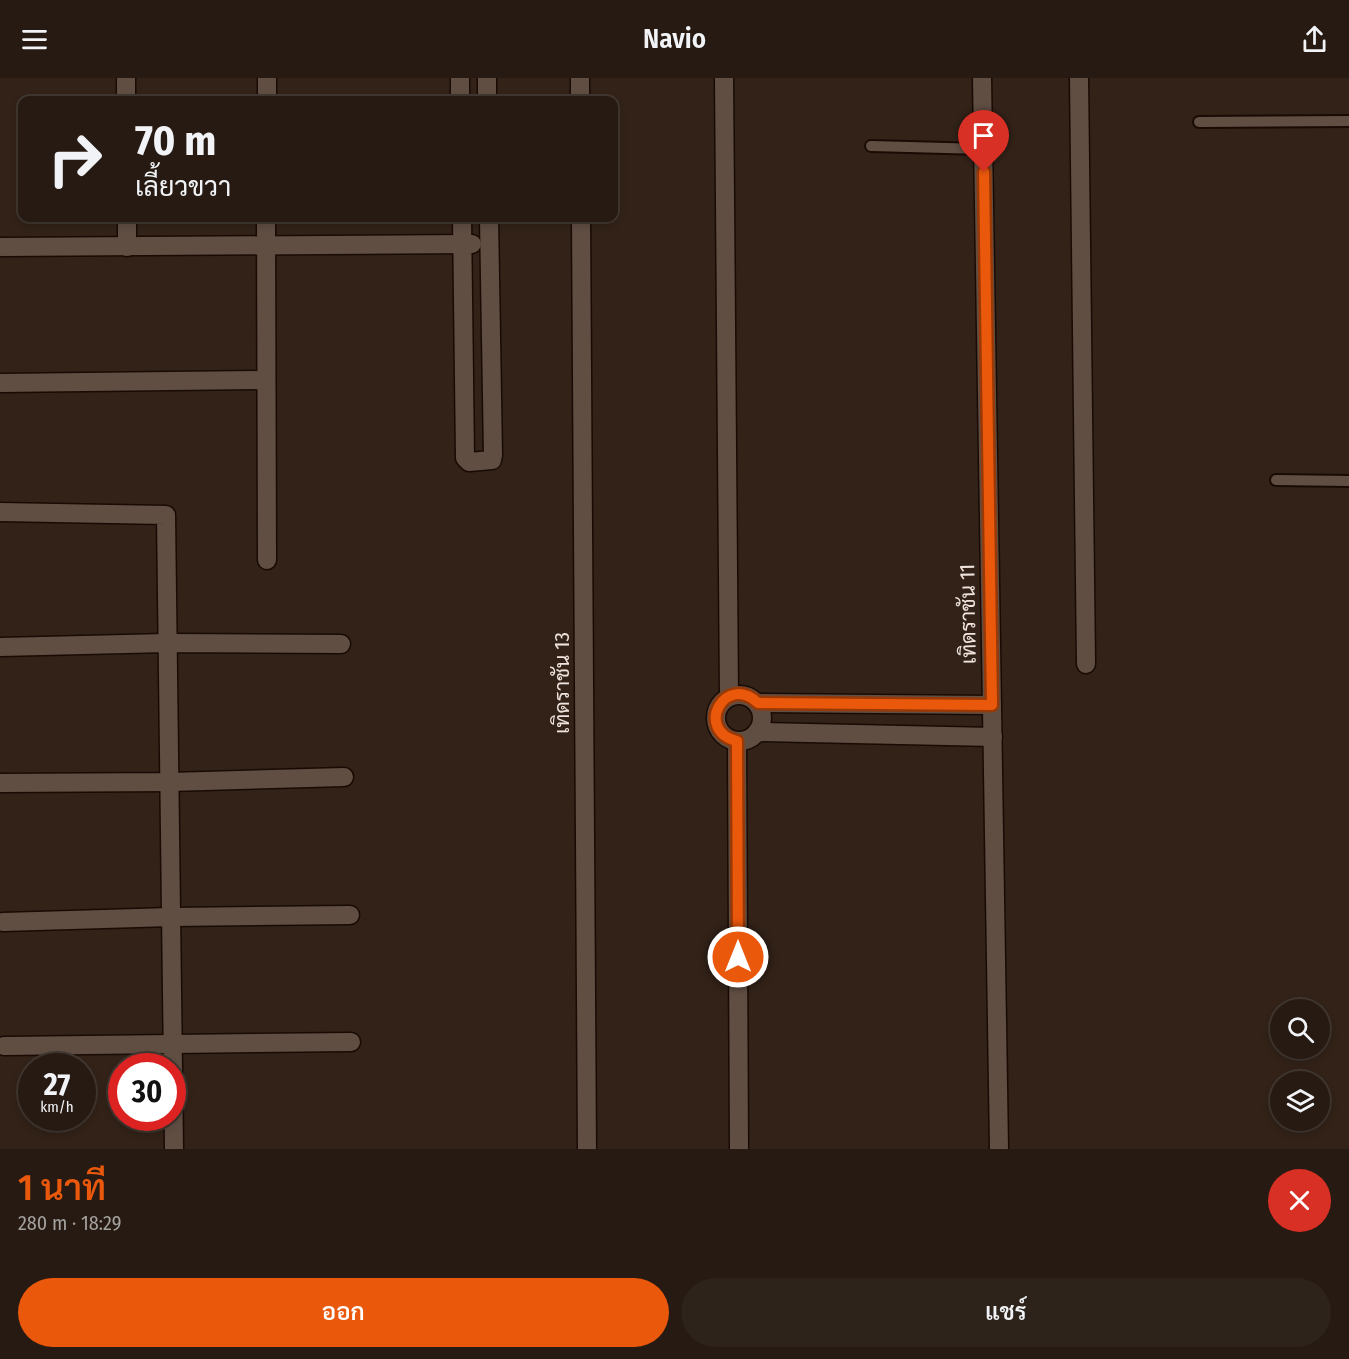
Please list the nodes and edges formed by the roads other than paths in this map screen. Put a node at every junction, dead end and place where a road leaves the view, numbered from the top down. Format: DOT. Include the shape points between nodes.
graph roads {
  1 [pos="126,78"];
  2 [pos="267,78"];
  3 [pos="460,78"];
  4 [pos="487,78"];
  5 [pos="580,78"];
  6 [pos="724,78"];
  7 [pos="982,78"];
  8 [pos="1079,78"];
  9 [pos="126,96"];
  10 [pos="267,96"];
  11 [pos="460,96"];
  12 [pos="487,96"];
  13 [pos="580,96"];
  14 [pos="1349,121"];
  15 [pos="1199,122"];
  16 [pos="871,146"];
  17 [pos="983,149"];
  18 [pos="127,222"];
  19 [pos="266,222"];
  20 [pos="462,222"];
  21 [pos="489,222"];
  22 [pos="581,222"];
  23 [pos="489,243"];
  24 [pos="462,245"];
  25 [pos="266,246"];
  26 [pos="0,247"];
  27 [pos="127,247"];
  28 [pos="267,380"];
  29 [pos="0,383"];
  30 [pos="1276,480"];
  31 [pos="1349,481"];
  32 [pos="0,512"];
  33 [pos="267,560"];
  34 [pos="167,643"];
  35 [pos="341,644"];
  36 [pos="0,647"];
  37 [pos="1086,664"];
  38 [pos="729,696"];
  39 [pos="758,703"];
  40 [pos="992,705"];
  41 [pos="757,732"];
  42 [pos="993,737"];
  43 [pos="737,741"];
  44 [pos="344,777"];
  45 [pos="170,782"];
  46 [pos="0,783"];
  47 [pos="350,915"];
  48 [pos="171,917"];
  49 [pos="3,922"];
  50 [pos="351,1042"];
  51 [pos="173,1044"];
  52 [pos="4,1046"];
  53 [pos="174,1149"];
  54 [pos="587,1149"];
  55 [pos="739,1149"];
  56 [pos="999,1149"];
  1 -- 9 [label="street"];
  2 -- 10 [label="street"];
  3 -- 11 [label="street"];
  4 -- 12 [label="street"];
  5 -- 13 [label="street"];
  6 -- 38 [label="street"];
  7 -- 17 [label="street, เทิดราชัน 11"];
  8 -- 37 [label="street"];
  14 -- 15 [label="lane"];
  16 -- 17 [label="lane"];
  17 -- 40 [label="street, เทิดราชัน 11"];
  18 -- 27 [label="street"];
  19 -- 25 [label="street"];
  20 -- 24 [label="street"];
  21 -- 23 [label="street"];
  22 -- 54 [label="street, เทิดราชัน 13"];
  23 -- 24 [label="street"];
  23 -- 24 [label="street" via="493,454 492,460 487,461 469,462 465,458"];
  24 -- 25 [label="street"];
  25 -- 27 [label="street"];
  25 -- 28 [label="street"];
  26 -- 27 [label="street"];
  28 -- 29 [label="street"];
  28 -- 33 [label="street"];
  30 -- 31 [label="lane"];
  32 -- 34 [label="street" via="165,515"];
  34 -- 35 [label="street"];
  34 -- 36 [label="street"];
  34 -- 45 [label="street"];
  38 -- 39 [label="street" via="745,694"];
  38 -- 43 [label="street" via="718,706 716,722 723,735"];
  39 -- 40 [label="street"];
  39 -- 41 [label="street" via="763,718"];
  40 -- 42 [label="street, เทิดราชัน 11"];
  41 -- 42 [label="street"];
  41 -- 43 [label="street"];
  42 -- 56 [label="street, เทิดราชัน 11"];
  43 -- 55 [label="street"];
  44 -- 45 [label="street"];
  45 -- 46 [label="street"];
  45 -- 48 [label="street"];
  47 -- 48 [label="street"];
  48 -- 49 [label="street"];
  48 -- 51 [label="street"];
  50 -- 51 [label="street"];
  51 -- 52 [label="street"];
  51 -- 53 [label="street"];
}
